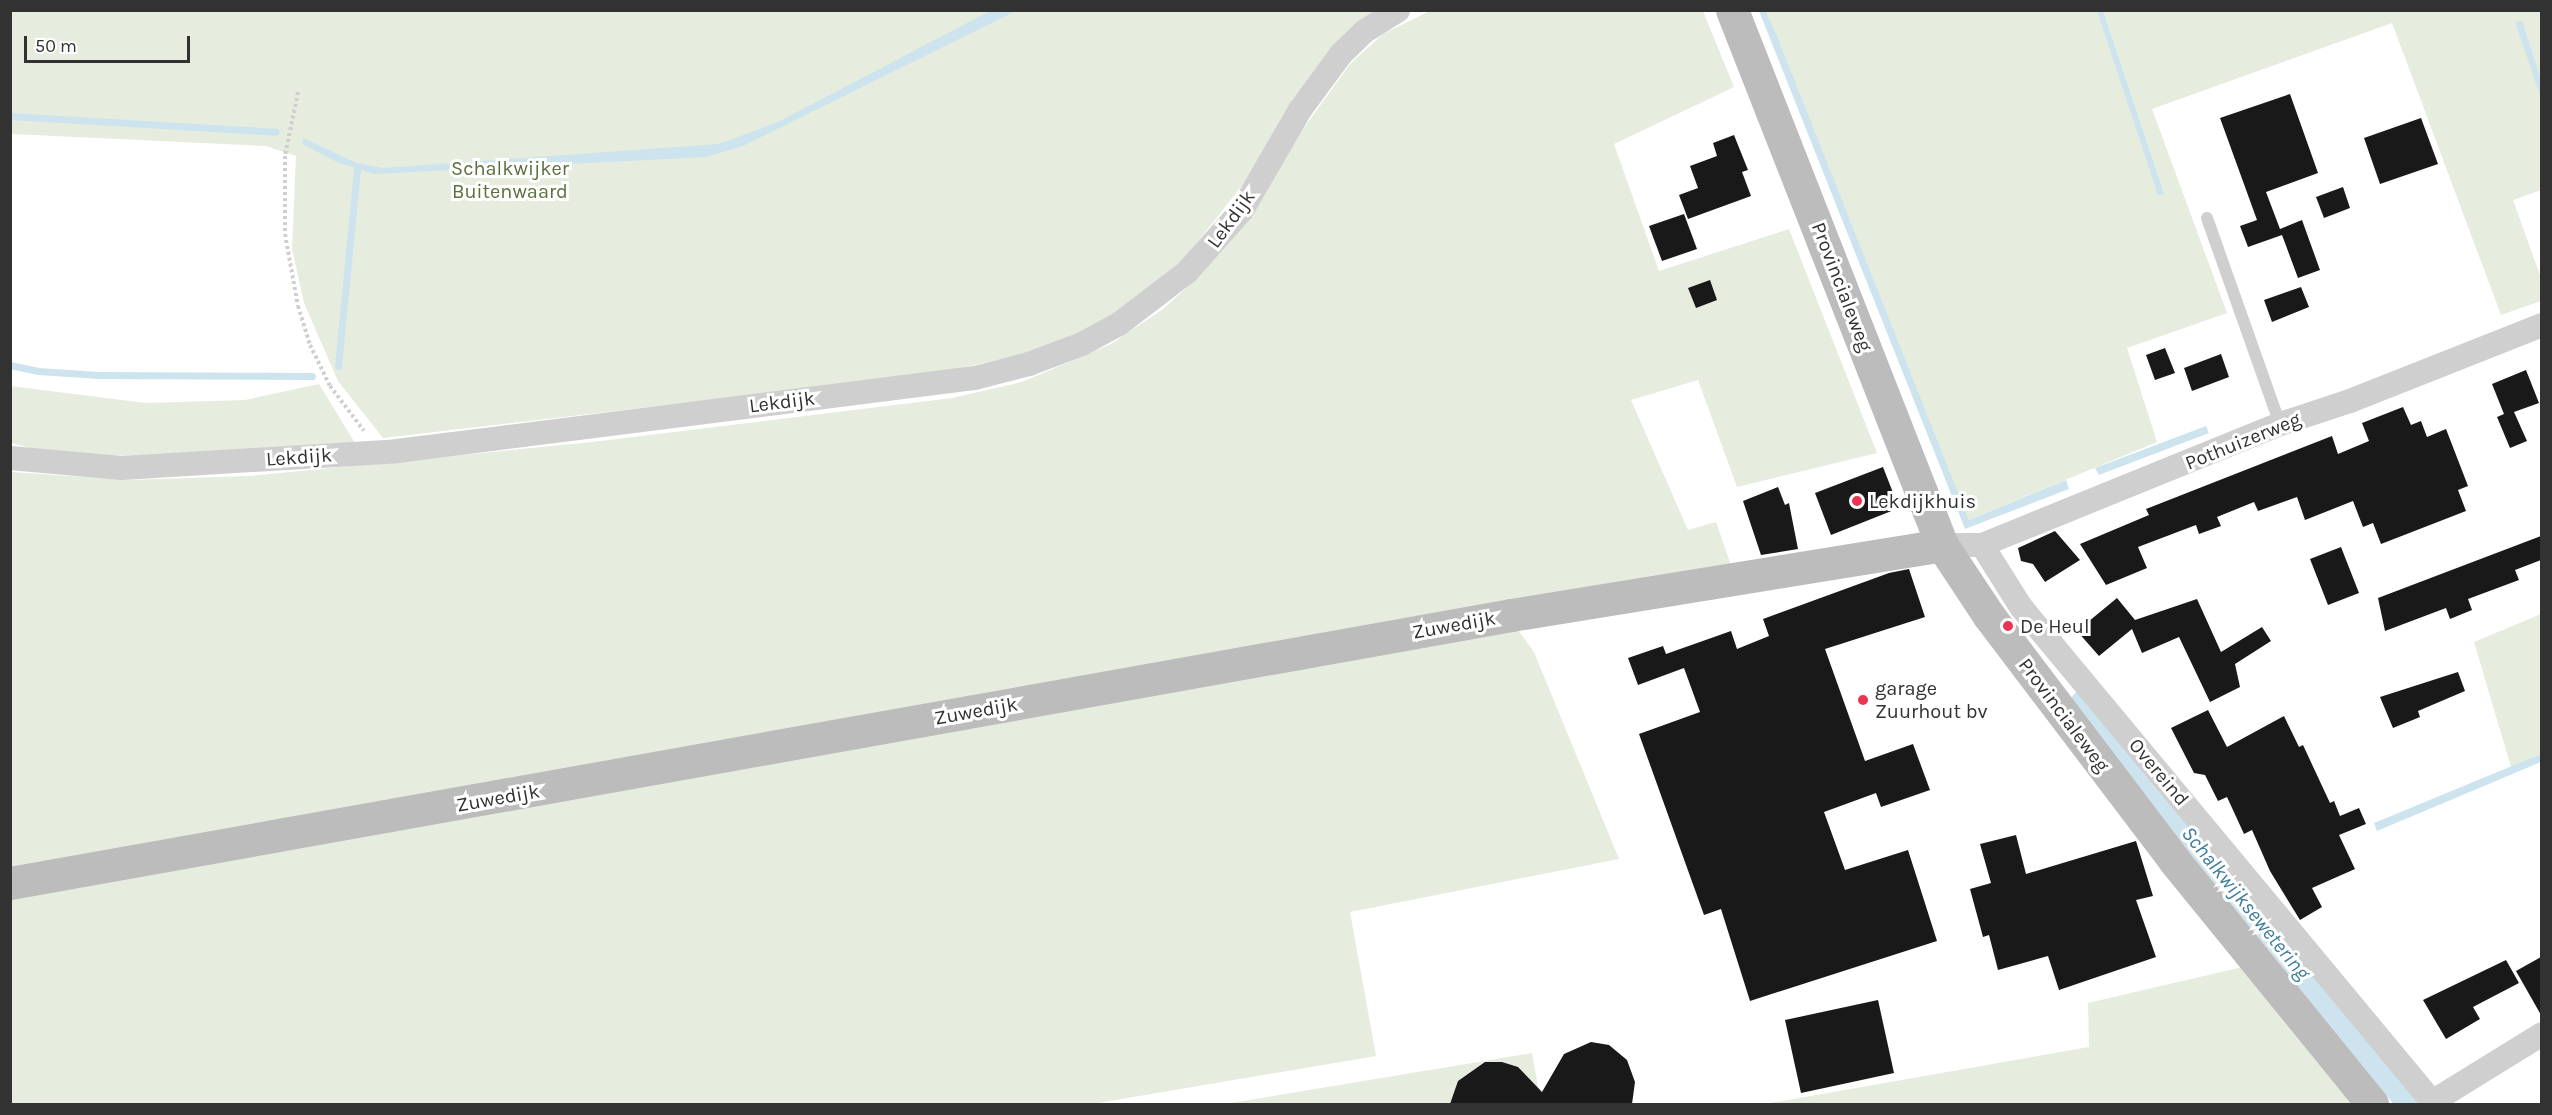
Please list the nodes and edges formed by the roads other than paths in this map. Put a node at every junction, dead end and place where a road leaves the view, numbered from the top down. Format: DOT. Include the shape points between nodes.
graph roads {
  1 [pos="1398,10"];
  2 [pos="1732,10"];
  3 [pos="2207,219"];
  4 [pos="2541,325"];
  5 [pos="2280,424"];
  6 [pos="10,458"];
  7 [pos="1942,545"];
  8 [pos="1982,545"];
  9 [pos="10,883"];
  10 [pos="2541,1034"];
  11 [pos="2433,1103"];
  12 [pos="2372,1104"];
  1 -- 6 [label="street, Lekdijk" via="1365,31 1336,61 1300,110 1242,210 1209,251 1152,303 1082,344 975,378 380,451 122,468"];
  2 -- 7 [label="street, Provincialeweg"];
  3 -- 5 [label="lane"];
  4 -- 5 [label="street, Pothuizerweg" via="2350,401"];
  5 -- 8 [label="street, Pothuizerweg"];
  7 -- 8 [label="street, Pothuizerweg"];
  7 -- 9 [label="street, Zuwedijk" via="1511,615"];
  7 -- 12 [label="street, Provincialeweg" via="1989,616 2174,860"];
  8 -- 11 [label="street, Overeind" via="2021,606"];
  10 -- 11 [label="street"];
}
